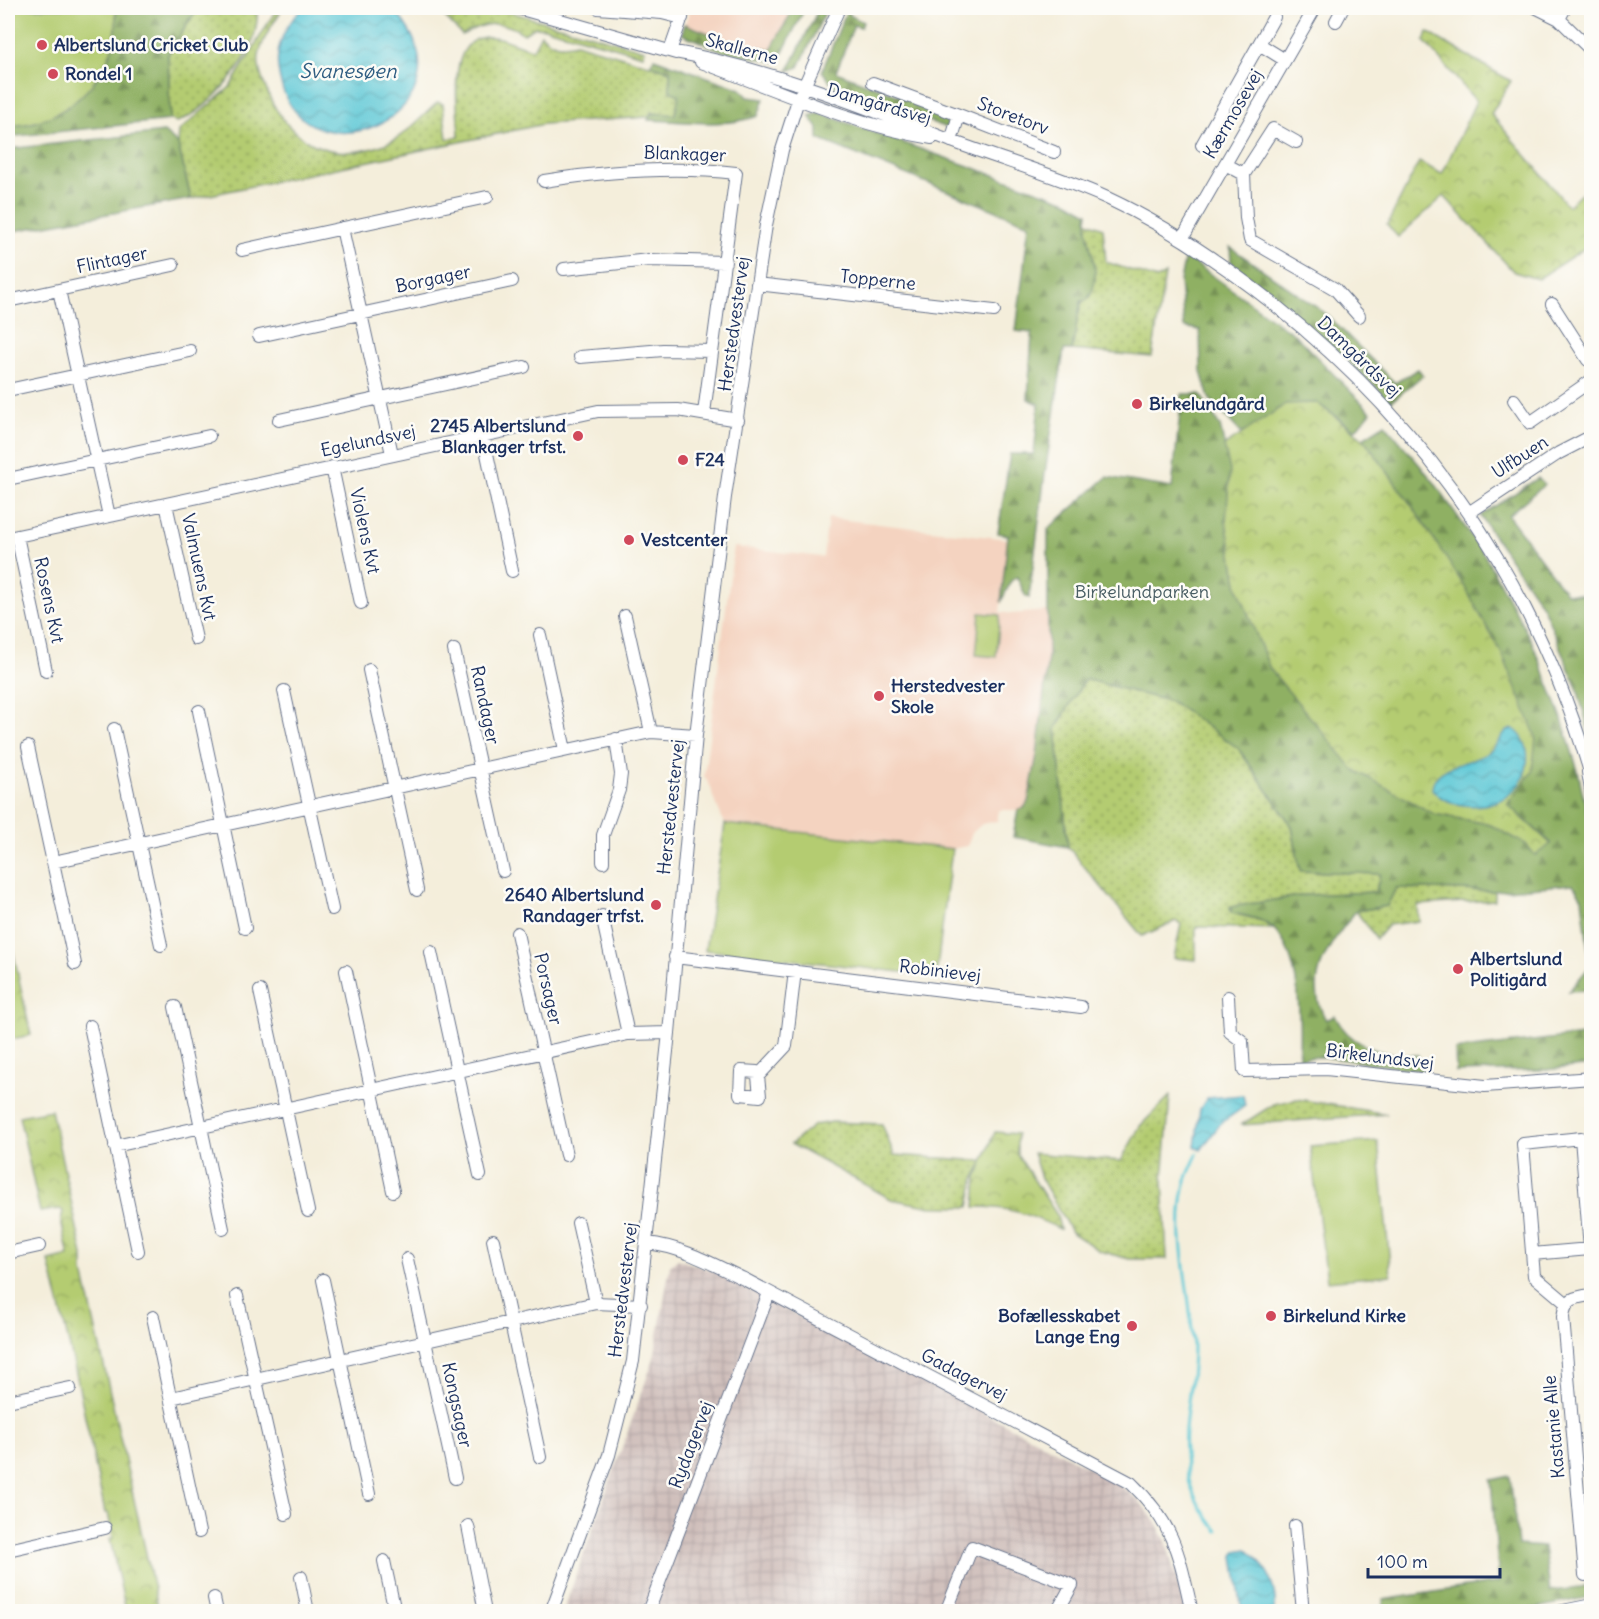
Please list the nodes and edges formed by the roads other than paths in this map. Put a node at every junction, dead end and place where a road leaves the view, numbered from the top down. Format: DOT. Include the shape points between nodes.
graph roads {
  1 [pos="518,8"];
  2 [pos="598,8"];
  3 [pos="839,8"];
  4 [pos="1315,8"];
  5 [pos="1343,8"];
  6 [pos="1538,8"];
  7 [pos="683,13"];
  8 [pos="1562,13"];
  9 [pos="1274,17"];
  10 [pos="1336,21"];
  11 [pos="1259,44"];
  12 [pos="670,51"];
  13 [pos="1592,51"];
  14 [pos="1285,60"];
  15 [pos="873,83"];
  16 [pos="804,87"];
  17 [pos="798,100"];
  18 [pos="959,115"];
  19 [pos="951,141"];
  20 [pos="1296,142"];
  21 [pos="1202,145"];
  22 [pos="1054,152"];
  23 [pos="1225,164"];
  24 [pos="1244,180"];
  25 [pos="544,181"];
  26 [pos="487,197"];
  27 [pos="342,228"];
  28 [pos="1182,238"];
  29 [pos="242,250"];
  30 [pos="725,262"];
  31 [pos="173,265"];
  32 [pos="564,269"];
  33 [pos="512,281"];
  34 [pos="757,284"];
  35 [pos="59,290"];
  36 [pos="8,301"];
  37 [pos="1552,304"];
  38 [pos="994,311"];
  39 [pos="361,314"];
  40 [pos="1359,316"];
  41 [pos="259,336"];
  42 [pos="190,351"];
  43 [pos="712,351"];
  44 [pos="580,357"];
  45 [pos="1590,359"];
  46 [pos="524,367"];
  47 [pos="77,375"];
  48 [pos="1592,379"];
  49 [pos="8,390"];
  50 [pos="380,398"];
  51 [pos="1514,400"];
  52 [pos="704,412"];
  53 [pos="279,420"];
  54 [pos="738,420"];
  55 [pos="483,435"];
  56 [pos="209,436"];
  57 [pos="1592,436"];
  58 [pos="392,454"];
  59 [pos="96,460"];
  60 [pos="333,467"];
  61 [pos="8,479"];
  62 [pos="166,504"];
  63 [pos="1470,512"];
  64 [pos="110,516"];
  65 [pos="12,537"];
  66 [pos="512,571"];
  67 [pos="361,603"];
  68 [pos="625,616"];
  69 [pos="540,635"];
  70 [pos="196,639"];
  71 [pos="454,650"];
  72 [pos="369,670"];
  73 [pos="46,671"];
  74 [pos="284,691"];
  75 [pos="199,711"];
  76 [pos="114,729"];
  77 [pos="651,732"];
  78 [pos="696,735"];
  79 [pos="616,739"];
  80 [pos="28,747"];
  81 [pos="565,750"];
  82 [pos="1586,759"];
  83 [pos="480,769"];
  84 [pos="1592,779"];
  85 [pos="395,787"];
  86 [pos="1592,796"];
  87 [pos="309,806"];
  88 [pos="224,825"];
  89 [pos="138,843"];
  90 [pos="53,862"];
  91 [pos="603,862"];
  92 [pos="502,871"];
  93 [pos="417,890"];
  94 [pos="332,909"];
  95 [pos="602,916"];
  96 [pos="245,928"];
  97 [pos="516,933"];
  98 [pos="160,945"];
  99 [pos="431,952"];
  100 [pos="675,957"];
  101 [pos="75,964"];
  102 [pos="346,971"];
  103 [pos="795,971"];
  104 [pos="260,991"];
  105 [pos="1228,997"];
  106 [pos="175,1007"];
  107 [pos="1081,1007"];
  108 [pos="90,1026"];
  109 [pos="628,1034"];
  110 [pos="669,1034"];
  111 [pos="544,1053"];
  112 [pos="458,1072"];
  113 [pos="758,1076"];
  114 [pos="1592,1078"];
  115 [pos="372,1091"];
  116 [pos="286,1109"];
  117 [pos="201,1127"];
  118 [pos="115,1146"];
  119 [pos="566,1155"];
  120 [pos="480,1175"];
  121 [pos="393,1191"];
  122 [pos="308,1211"];
  123 [pos="578,1223"];
  124 [pos="223,1229"];
  125 [pos="493,1240"];
  126 [pos="647,1243"];
  127 [pos="39,1246"];
  128 [pos="138,1251"];
  129 [pos="8,1253"];
  130 [pos="1532,1254"];
  131 [pos="407,1259"];
  132 [pos="323,1280"];
  133 [pos="769,1293"];
  134 [pos="1592,1295"];
  135 [pos="237,1296"];
  136 [pos="596,1303"];
  137 [pos="1566,1303"];
  138 [pos="641,1305"];
  139 [pos="153,1317"];
  140 [pos="512,1321"];
  141 [pos="425,1341"];
  142 [pos="341,1360"];
  143 [pos="255,1378"];
  144 [pos="70,1388"];
  145 [pos="171,1398"];
  146 [pos="8,1401"];
  147 [pos="540,1456"];
  148 [pos="455,1478"];
  149 [pos="369,1494"];
  150 [pos="286,1514"];
  151 [pos="468,1526"];
  152 [pos="1295,1526"];
  153 [pos="105,1528"];
  154 [pos="199,1532"];
  155 [pos="8,1550"];
  156 [pos="384,1561"];
  157 [pos="1585,1575"];
  158 [pos="301,1577"];
  159 [pos="214,1598"];
  160 [pos="1592,1605"];
  161 [pos="217,1611"];
  162 [pos="308,1611"];
  163 [pos="395,1611"];
  164 [pos="485,1611"];
  165 [pos="551,1611"];
  166 [pos="648,1611"];
  167 [pos="946,1611"];
  168 [pos="1057,1611"];
  169 [pos="1192,1611"];
  170 [pos="1304,1611"];
  171 [pos="1558,1611"];
  1 -- 12 [label="street, Skallerne"];
  2 -- 7 [label="street"];
  3 -- 16 [label="street, Herstedvestervej"];
  4 -- 14 [label="street, Kærmosevej"];
  5 -- 10 [label="street"];
  6 -- 8 [label="street"];
  7 -- 12 [label="street"];
  8 -- 13 [label="street"];
  9 -- 11 [label="street"];
  11 -- 14 [label="street"];
  11 -- 21 [label="street"];
  12 -- 16 [label="street, Skallerne" via="719,59"];
  12 -- 17 [label="street, Skallerne"];
  14 -- 23 [label="street, Kærmosevej"];
  15 -- 18 [label="street, Storetorv"];
  16 -- 17 [label="street, Herstedvestervej"];
  16 -- 19 [label="street, Damgårdsvej" via="911,123"];
  17 -- 19 [label="street, Damgårdsvej" via="908,134"];
  17 -- 34 [label="street, Herstedvestervej" via="771,195"];
  18 -- 19 [label="street, Storetorv"];
  18 -- 22 [label="street, Storetorv"];
  19 -- 28 [label="street, Damgårdsvej" via="1085,189"];
  20 -- 24 [label="street" via="1273,129"];
  23 -- 24 [label="street"];
  23 -- 28 [label="street, Kærmosevej"];
  24 -- 40 [label="street" via="1250,240 1335,290"];
  25 -- 30 [label="street, Blankager" via="597,172 643,170 736,173"];
  26 -- 27 [label="street"];
  27 -- 29 [label="street"];
  27 -- 39 [label="street"];
  28 -- 63 [label="street, Damgårdsvej" via="1261,294 1334,355 1404,426"];
  30 -- 32 [label="street" via="650,260"];
  30 -- 43 [label="street, Blankager"];
  31 -- 35 [label="street, Flintager"];
  33 -- 39 [label="street, Borgager"];
  34 -- 38 [label="street, Topperne"];
  34 -- 54 [label="street, Herstedvestervej"];
  35 -- 36 [label="street, Flintager"];
  35 -- 47 [label="street, Flintager"];
  37 -- 45 [label="street"];
  39 -- 41 [label="street, Borgager"];
  39 -- 50 [label="street"];
  42 -- 47 [label="street"];
  43 -- 44 [label="street" via="663,350"];
  43 -- 52 [label="street, Blankager"];
  45 -- 48 [label="street, Ulfbuen" via="1584,367"];
  46 -- 50 [label="street"];
  47 -- 49 [label="street"];
  47 -- 59 [label="street, Flintager"];
  48 -- 51 [label="street, Ulfbuen" via="1530,423"];
  50 -- 53 [label="street"];
  50 -- 58 [label="street"];
  52 -- 54 [label="street, Egelundsvej"];
  52 -- 55 [label="street, Egelundsvej" via="657,408 598,411"];
  54 -- 78 [label="street, Herstedvestervej"];
  55 -- 58 [label="street, Egelundsvej"];
  55 -- 66 [label="street"];
  56 -- 59 [label="street"];
  57 -- 63 [label="street, Ulfbuen" via="1559,453"];
  58 -- 60 [label="street, Egelundsvej"];
  59 -- 61 [label="street"];
  59 -- 64 [label="street, Flintager"];
  60 -- 62 [label="street, Egelundsvej"];
  60 -- 67 [label="street, Violens Kvt"];
  62 -- 64 [label="street, Egelundsvej"];
  62 -- 70 [label="street, Valmuens Kvt"];
  63 -- 82 [label="street, Damgårdsvej" via="1503,564 1541,640"];
  64 -- 65 [label="street, Egelundsvej"];
  65 -- 73 [label="street, Rosens Kvt"];
  68 -- 77 [label="street"];
  69 -- 81 [label="street"];
  71 -- 83 [label="street, Randager"];
  72 -- 85 [label="street"];
  74 -- 87 [label="street"];
  75 -- 88 [label="street"];
  76 -- 89 [label="street"];
  77 -- 78 [label="street, Randager"];
  77 -- 79 [label="street, Randager"];
  78 -- 100 [label="street, Herstedvestervej"];
  79 -- 81 [label="street, Randager"];
  79 -- 91 [label="street" via="621,774 603,835"];
  80 -- 90 [label="street"];
  81 -- 83 [label="street, Randager"];
  82 -- 84 [label="street, Damgårdsvej"];
  82 -- 86 [label="street, Damgårdsvej"];
  83 -- 85 [label="street, Randager"];
  83 -- 92 [label="street, Randager"];
  85 -- 87 [label="street, Randager"];
  85 -- 93 [label="street"];
  87 -- 88 [label="street, Randager"];
  87 -- 94 [label="street"];
  88 -- 89 [label="street, Randager"];
  88 -- 96 [label="street"];
  89 -- 90 [label="street, Randager"];
  89 -- 98 [label="street"];
  90 -- 101 [label="street"];
  95 -- 109 [label="street"];
  97 -- 111 [label="street, Porsager"];
  99 -- 112 [label="street"];
  100 -- 103 [label="street, Robinievej"];
  100 -- 110 [label="street, Herstedvestervej"];
  102 -- 115 [label="street"];
  103 -- 107 [label="street, Robinievej"];
  103 -- 113 [label="street" via="786,1046"];
  104 -- 116 [label="street"];
  105 -- 114 [label="street, Birkelundsvej" via="1230,1032 1242,1041 1244,1071 1326,1069 1485,1086"];
  106 -- 117 [label="street"];
  108 -- 118 [label="street"];
  109 -- 110 [label="street, Porsager"];
  109 -- 111 [label="street, Porsager"];
  110 -- 126 [label="street, Herstedvestervej"];
  111 -- 112 [label="street, Porsager"];
  111 -- 119 [label="street, Porsager"];
  112 -- 115 [label="street, Porsager"];
  112 -- 120 [label="street"];
  115 -- 116 [label="street, Porsager"];
  115 -- 121 [label="street"];
  116 -- 117 [label="street, Porsager"];
  116 -- 122 [label="street"];
  117 -- 118 [label="street, Porsager"];
  117 -- 124 [label="street"];
  118 -- 128 [label="street"];
  123 -- 136 [label="street"];
  125 -- 140 [label="street"];
  126 -- 133 [label="street, Gadagervej" via="693,1254"];
  126 -- 138 [label="street, Herstedvestervej"];
  127 -- 129 [label="street"];
  130 -- 130 [label="street" via="1523,1144 1581,1138 1590,1249"];
  130 -- 137 [label="street" via="1534,1276"];
  131 -- 141 [label="street, Kongsager"];
  132 -- 142 [label="street"];
  133 -- 166 [label="street, Rydagervej"];
  133 -- 169 [label="street, Gadagervej" via="1131,1483 1164,1521 1178,1548"];
  134 -- 137 [label="street"];
  135 -- 143 [label="street"];
  136 -- 138 [label="street, Kongsager"];
  136 -- 140 [label="street, Kongsager"];
  137 -- 157 [label="street, Kastanie Alle" via="1563,1317"];
  138 -- 165 [label="street, Herstedvestervej" via="633,1360 609,1455"];
  139 -- 145 [label="street"];
  140 -- 141 [label="street, Kongsager"];
  140 -- 147 [label="street"];
  141 -- 142 [label="street, Kongsager"];
  141 -- 148 [label="street, Kongsager"];
  142 -- 143 [label="street, Kongsager"];
  142 -- 149 [label="street"];
  143 -- 145 [label="street, Kongsager"];
  143 -- 150 [label="street"];
  144 -- 146 [label="street"];
  145 -- 154 [label="street"];
  151 -- 164 [label="street"];
  152 -- 170 [label="street"];
  153 -- 155 [label="street"];
  156 -- 163 [label="street"];
  158 -- 162 [label="street"];
  159 -- 161 [label="street"];
  160 -- 171 [label="street"];
  167 -- 168 [label="street" via="972,1547 1071,1585"];
}
